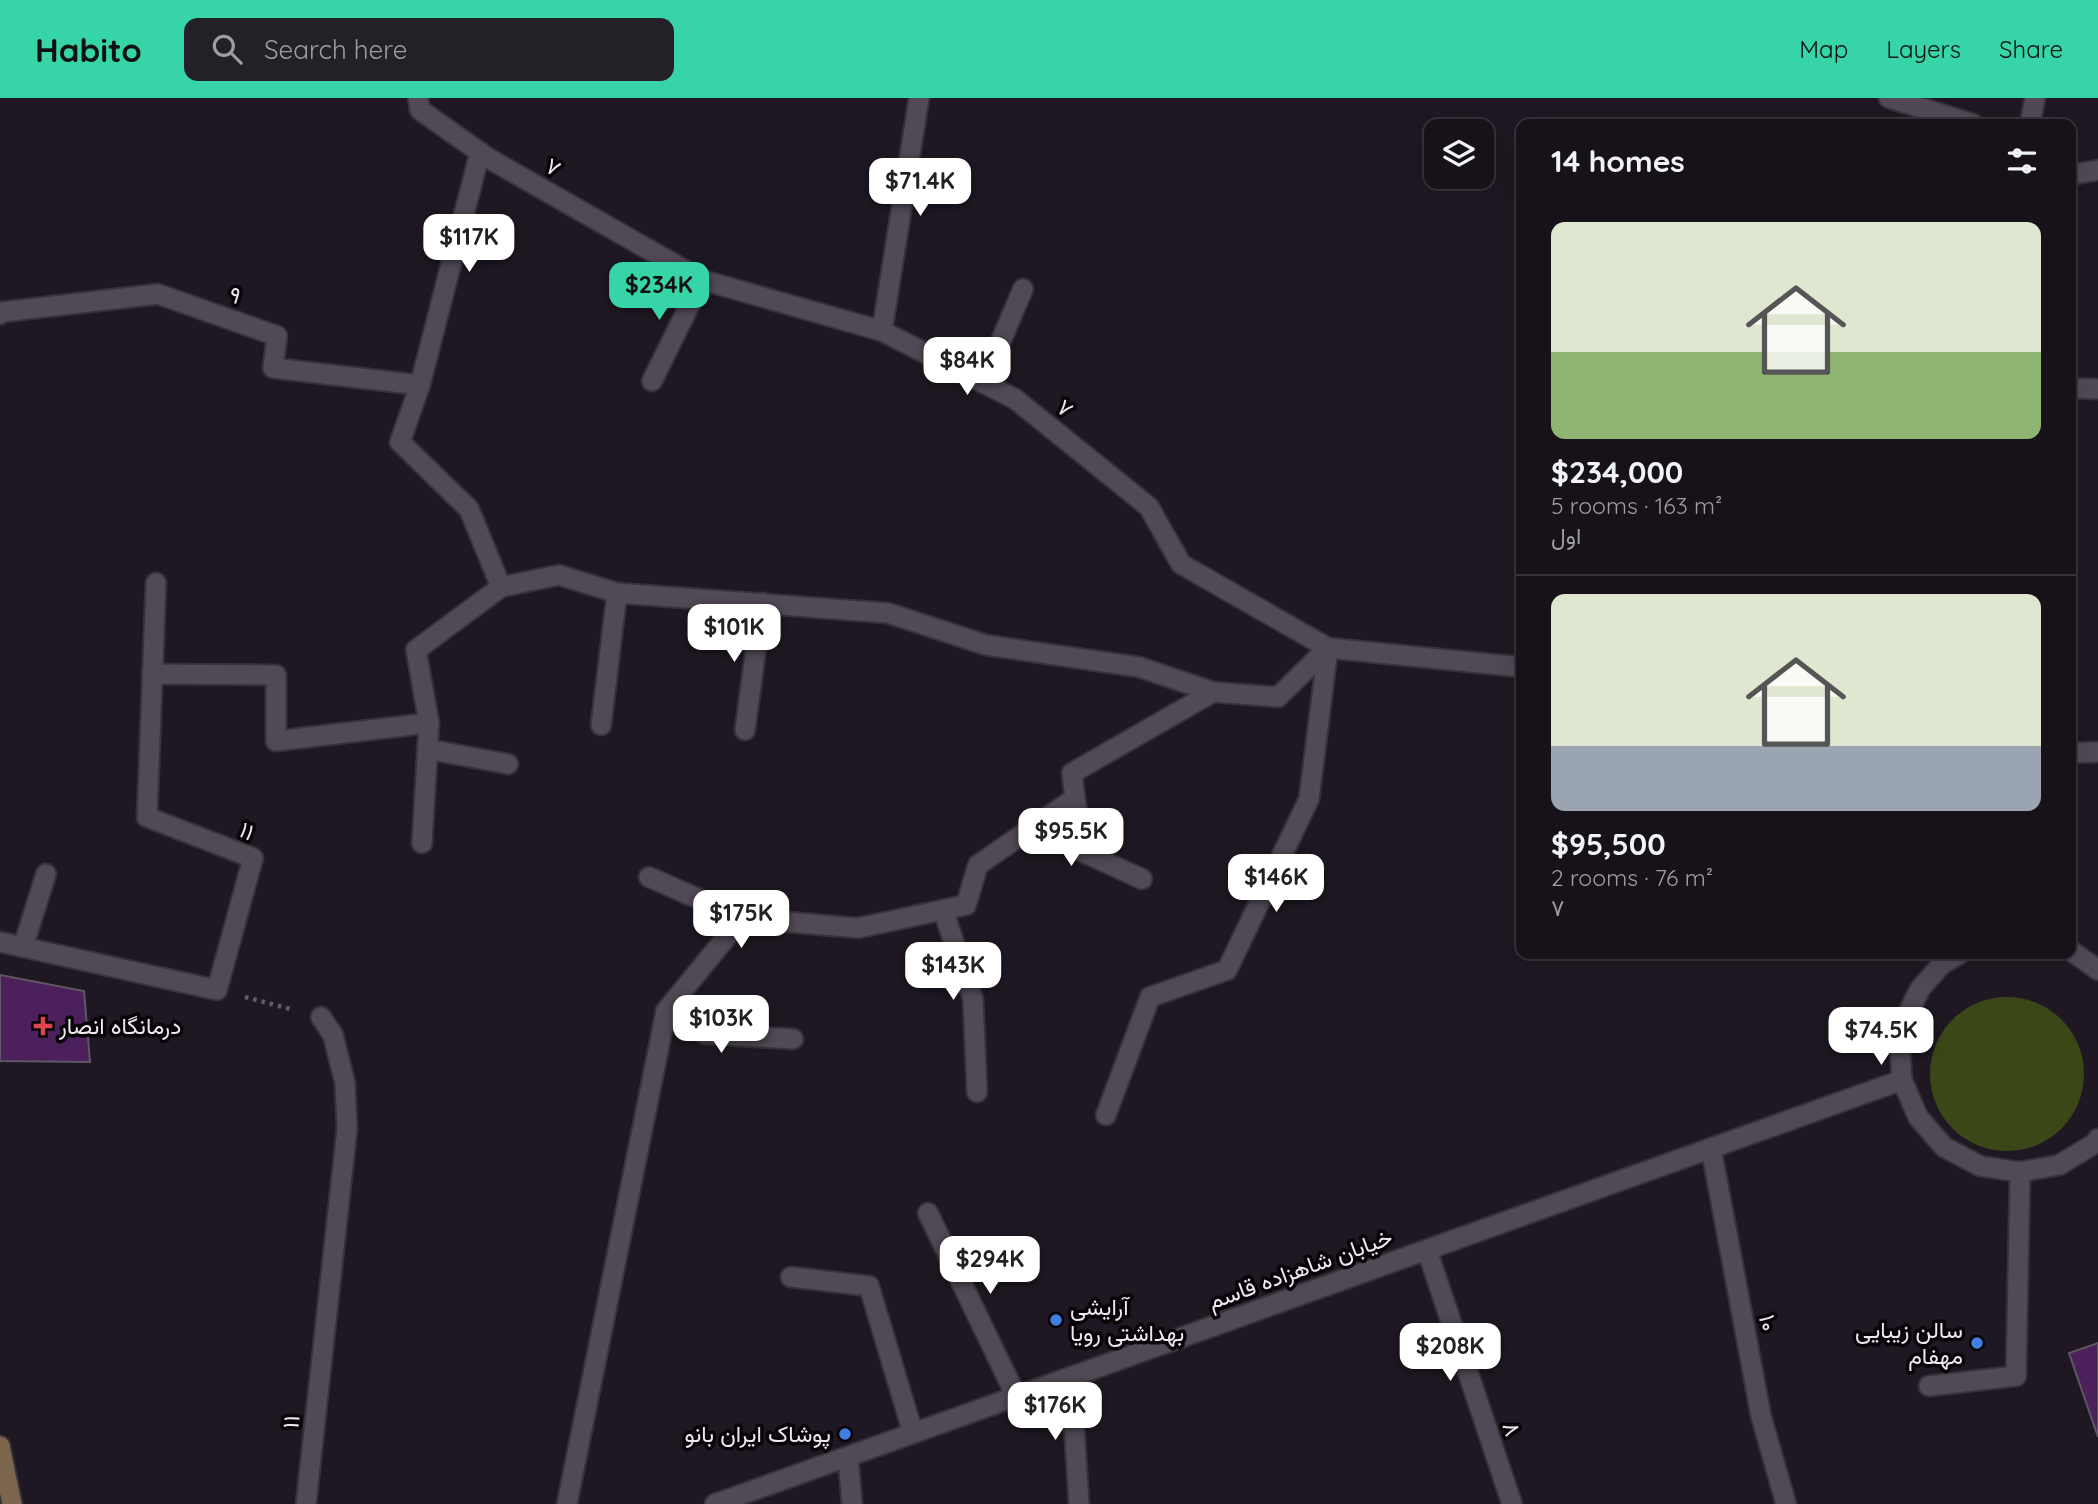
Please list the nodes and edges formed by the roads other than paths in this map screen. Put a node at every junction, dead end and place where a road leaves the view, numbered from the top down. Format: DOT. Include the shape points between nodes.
graph roads {
  1 [pos="418,98"];
  2 [pos="919,98"];
  3 [pos="1889,98"];
  4 [pos="2035,98"];
  5 [pos="1957,119"];
  6 [pos="2031,119"];
  7 [pos="480,152"];
  8 [pos="2098,170"];
  9 [pos="2076,174"];
  10 [pos="702,280"];
  11 [pos="1023,289"];
  12 [pos="0,314"];
  13 [pos="882,331"];
  14 [pos="652,381"];
  15 [pos="983,383"];
  16 [pos="420,385"];
  17 [pos="2076,388"];
  18 [pos="2098,389"];
  19 [pos="156,583"];
  20 [pos="501,587"];
  21 [pos="618,593"];
  22 [pos="762,603"];
  23 [pos="1328,648"];
  24 [pos="1516,667"];
  25 [pos="152,674"];
  26 [pos="1213,692"];
  27 [pos="429,723"];
  28 [pos="601,725"];
  29 [pos="745,730"];
  30 [pos="427,749"];
  31 [pos="2098,752"];
  32 [pos="2076,753"];
  33 [pos="508,764"];
  34 [pos="1075,799"];
  35 [pos="422,843"];
  36 [pos="46,874"];
  37 [pos="649,877"];
  38 [pos="1142,879"];
  39 [pos="943,910"];
  40 [pos="742,918"];
  41 [pos="0,942"];
  42 [pos="23,947"];
  43 [pos="2076,954"];
  44 [pos="1951,959"];
  45 [pos="2098,970"];
  46 [pos="666,1011"];
  47 [pos="321,1017"];
  48 [pos="793,1039"];
  49 [pos="1902,1080"];
  50 [pos="977,1092"];
  51 [pos="1106,1115"];
  52 [pos="2098,1139"];
  53 [pos="1711,1148"];
  54 [pos="2020,1172"];
  55 [pos="928,1213"];
  56 [pos="1427,1250"];
  57 [pos="791,1278"];
  58 [pos="1071,1377"];
  59 [pos="1929,1386"];
  60 [pos="1016,1396"];
  61 [pos="913,1433"];
  62 [pos="0,1446"];
  63 [pos="848,1457"];
  64 [pos="12,1504"];
  65 [pos="306,1504"];
  66 [pos="567,1504"];
  67 [pos="715,1504"];
  68 [pos="852,1504"];
  69 [pos="1079,1504"];
  70 [pos="1512,1504"];
  71 [pos="1786,1504"];
  1 -- 7 [label="street, ۷" via="420,110"];
  2 -- 13 [label="street"];
  3 -- 5 [label="street"];
  4 -- 6 [label="street"];
  7 -- 10 [label="street, ۷"];
  7 -- 16 [label="street"];
  8 -- 9 [label="street"];
  10 -- 13 [label="street, ۷"];
  10 -- 14 [label="street"];
  11 -- 15 [label="street"];
  12 -- 16 [label="street, ۹" via="158,294 277,336 273,369"];
  13 -- 15 [label="street, ۷"];
  15 -- 23 [label="street, ۷" via="1015,399 1149,507 1181,564"];
  16 -- 20 [label="street" via="400,442 468,509"];
  17 -- 18 [label="street"];
  19 -- 25 [label="street, ۱۱"];
  20 -- 21 [label="street" via="559,575"];
  20 -- 27 [label="street" via="416,650"];
  21 -- 22 [label="street"];
  21 -- 28 [label="street"];
  22 -- 26 [label="street" via="888,613 986,645 1139,667"];
  22 -- 29 [label="street"];
  23 -- 24 [label="street, ۷"];
  23 -- 26 [label="street" via="1278,696"];
  23 -- 51 [label="street" via="1309,799 1227,970 1150,997"];
  25 -- 27 [label="street" via="276,675 276,741"];
  25 -- 42 [label="street, ۱۱" via="147,817 253,858 217,990"];
  26 -- 34 [label="street" via="1072,773"];
  27 -- 30 [label="street"];
  30 -- 33 [label="street"];
  30 -- 35 [label="street"];
  31 -- 32 [label="street"];
  34 -- 38 [label="street" via="1083,852"];
  34 -- 39 [label="street" via="978,865 966,905"];
  36 -- 42 [label="street"];
  37 -- 40 [label="street"];
  39 -- 40 [label="street" via="858,928"];
  39 -- 50 [label="street" via="973,999"];
  40 -- 46 [label="street"];
  41 -- 42 [label="street"];
  43 -- 45 [label="street"];
  44 -- 49 [label="street" via="1920,989 1906,1017 1900,1048"];
  46 -- 48 [label="street" via="705,1034"];
  46 -- 66 [label="street"];
  47 -- 65 [label="street, ۱۱" via="333,1035 345,1083 347,1129"];
  49 -- 53 [label="street, خیابان شاهزاده قاسم"];
  49 -- 54 [label="street" via="1918,1117 1944,1147 1980,1166"];
  52 -- 54 [label="street" via="2059,1165"];
  53 -- 56 [label="street, خیابان شاهزاده قاسم"];
  53 -- 71 [label="street, ۱۰" via="1760,1416"];
  54 -- 59 [label="street" via="2016,1376"];
  55 -- 60 [label="street"];
  56 -- 58 [label="street, خیابان شاهزاده قاسم"];
  56 -- 70 [label="street, ۸"];
  57 -- 61 [label="street" via="869,1286"];
  58 -- 60 [label="street, خیابان شاهزاده قاسم"];
  58 -- 69 [label="street"];
  60 -- 61 [label="street, خیابان شاهزاده قاسم"];
  61 -- 63 [label="street, خیابان شاهزاده قاسم"];
  62 -- 64 [label="main road"];
  63 -- 67 [label="street, خیابان شاهزاده قاسم"];
  63 -- 68 [label="street"];
}
